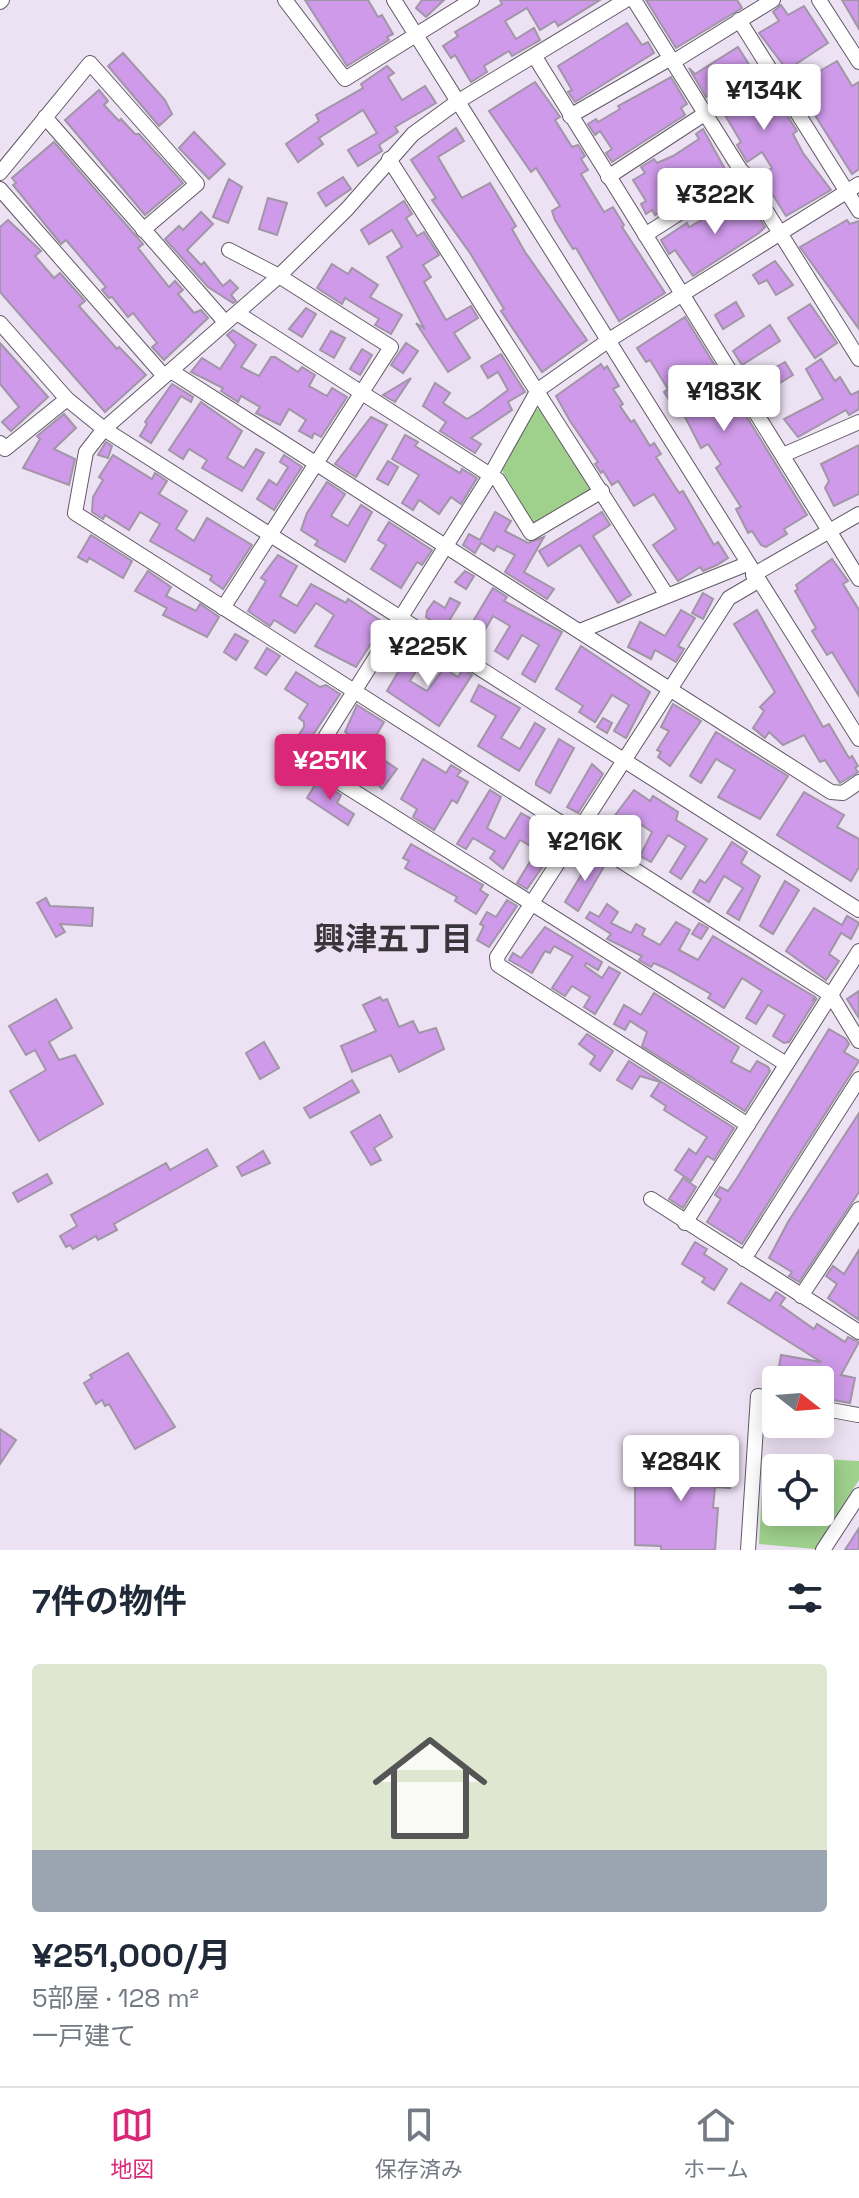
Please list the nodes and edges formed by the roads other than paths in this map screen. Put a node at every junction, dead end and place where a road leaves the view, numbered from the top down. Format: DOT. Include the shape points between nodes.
graph roads {
  1 [pos="285,0"];
  2 [pos="394,0"];
  3 [pos="472,0"];
  4 [pos="626,0"];
  5 [pos="634,0"];
  6 [pos="773,0"];
  7 [pos="819,0"];
  8 [pos="739,20"];
  9 [pos="417,35"];
  10 [pos="535,57"];
  11 [pos="672,60"];
  12 [pos="859,62"];
  13 [pos="457,102"];
  14 [pos="706,113"];
  15 [pos="570,116"];
  16 [pos="45,117"];
  17 [pos="389,159"];
  18 [pos="743,172"];
  19 [pos="0,173"];
  20 [pos="608,177"];
  21 [pos="853,188"];
  22 [pos="0,189"];
  23 [pos="859,211"];
  24 [pos="143,230"];
  25 [pos="781,232"];
  26 [pos="645,235"];
  27 [pos="229,250"];
  28 [pos="279,276"];
  29 [pos="683,293"];
  30 [pos="231,317"];
  31 [pos="0,323"];
  32 [pos="609,340"];
  33 [pos="859,359"];
  34 [pos="167,374"];
  35 [pos="538,390"];
  36 [pos="360,393"];
  37 [pos="67,399"];
  38 [pos="859,422"];
  39 [pos="104,429"];
  40 [pos="0,443"];
  41 [pos="783,455"];
  42 [pos="315,464"];
  43 [pos="490,476"];
  44 [pos="602,491"];
  45 [pos="859,514"];
  46 [pos="829,529"];
  47 [pos="270,533"];
  48 [pos="446,546"];
  49 [pos="753,574"];
  50 [pos="859,579"];
  51 [pos="666,594"];
  52 [pos="223,608"];
  53 [pos="400,618"];
  54 [pos="580,631"];
  55 [pos="670,688"];
  56 [pos="355,692"];
  57 [pos="859,739"];
  58 [pos="624,760"];
  59 [pos="859,782"];
  60 [pos="576,834"];
  61 [pos="531,903"];
  62 [pos="859,910"];
  63 [pos="859,951"];
  64 [pos="831,995"];
  65 [pos="859,1041"];
  66 [pos="786,1064"];
  67 [pos="859,1079"];
  68 [pos="748,1125"];
  69 [pos="651,1199"];
  70 [pos="859,1209"];
  71 [pos="685,1223"];
  72 [pos="744,1259"];
  73 [pos="801,1296"];
  74 [pos="859,1332"];
  75 [pos="762,1397"];
  76 [pos="834,1409"];
  77 [pos="859,1411"];
  78 [pos="859,1495"];
  79 [pos="748,1550"];
  80 [pos="823,1550"];
  1 -- 9 [label="street" via="345,79"];
  2 -- 9 [label="street"];
  3 -- 9 [label="street"];
  4 -- 10 [label="street"];
  5 -- 11 [label="street"];
  6 -- 8 [label="street"];
  7 -- 12 [label="street"];
  8 -- 11 [label="street"];
  8 -- 21 [label="street"];
  9 -- 13 [label="street"];
  10 -- 13 [label="street"];
  10 -- 15 [label="street"];
  11 -- 14 [label="street"];
  11 -- 15 [label="street"];
  13 -- 17 [label="street"];
  13 -- 32 [label="street"];
  14 -- 18 [label="street"];
  14 -- 20 [label="street"];
  15 -- 20 [label="street"];
  16 -- 19 [label="street"];
  16 -- 24 [label="street"];
  16 -- 24 [label="street" via="90,63 197,184"];
  17 -- 28 [label="street"];
  17 -- 35 [label="street"];
  18 -- 25 [label="street"];
  18 -- 26 [label="street"];
  20 -- 26 [label="street"];
  21 -- 23 [label="street"];
  21 -- 25 [label="street"];
  22 -- 34 [label="street"];
  24 -- 30 [label="street"];
  25 -- 29 [label="street"];
  25 -- 33 [label="street"];
  26 -- 29 [label="street"];
  27 -- 28 [label="street"];
  28 -- 30 [label="street"];
  28 -- 36 [label="street" via="391,347"];
  29 -- 32 [label="street"];
  29 -- 41 [label="street"];
  30 -- 34 [label="street"];
  30 -- 36 [label="street"];
  31 -- 37 [label="street"];
  32 -- 35 [label="street"];
  32 -- 49 [label="street"];
  34 -- 39 [label="street"];
  34 -- 42 [label="street"];
  35 -- 43 [label="street"];
  35 -- 44 [label="street"];
  36 -- 42 [label="street"];
  36 -- 43 [label="street"];
  37 -- 39 [label="street"];
  37 -- 40 [label="street" via="5,449"];
  38 -- 41 [label="street"];
  39 -- 47 [label="street"];
  39 -- 52 [label="street" via="86,452 75,513"];
  41 -- 46 [label="street"];
  42 -- 47 [label="street"];
  42 -- 48 [label="street"];
  43 -- 44 [label="street" via="498,480 531,533"];
  43 -- 48 [label="street"];
  44 -- 51 [label="street"];
  45 -- 46 [label="street"];
  46 -- 49 [label="street"];
  46 -- 50 [label="street"];
  47 -- 52 [label="street"];
  47 -- 53 [label="street"];
  48 -- 53 [label="street"];
  48 -- 54 [label="street"];
  49 -- 51 [label="street"];
  49 -- 55 [label="street" via="729,598"];
  49 -- 57 [label="street"];
  51 -- 54 [label="street"];
  52 -- 56 [label="street"];
  53 -- 56 [label="street"];
  53 -- 58 [label="street"];
  54 -- 55 [label="street"];
  55 -- 58 [label="street"];
  55 -- 59 [label="street" via="831,792 843,793"];
  56 -- 60 [label="street"];
  56 -- 61 [label="street" via="309,763"];
  58 -- 60 [label="street"];
  58 -- 62 [label="street"];
  60 -- 61 [label="street"];
  60 -- 64 [label="street"];
  61 -- 66 [label="street"];
  61 -- 68 [label="street" via="497,957 498,965"];
  63 -- 64 [label="street"];
  64 -- 65 [label="street"];
  64 -- 66 [label="street"];
  66 -- 68 [label="street"];
  67 -- 72 [label="street"];
  68 -- 71 [label="street"];
  69 -- 71 [label="street"];
  70 -- 73 [label="street"];
  71 -- 72 [label="street"];
  72 -- 73 [label="street"];
  73 -- 74 [label="street"];
  75 -- 79 [label="street" via="758,1396"];
  76 -- 77 [label="street"];
  78 -- 80 [label="street"];
}
